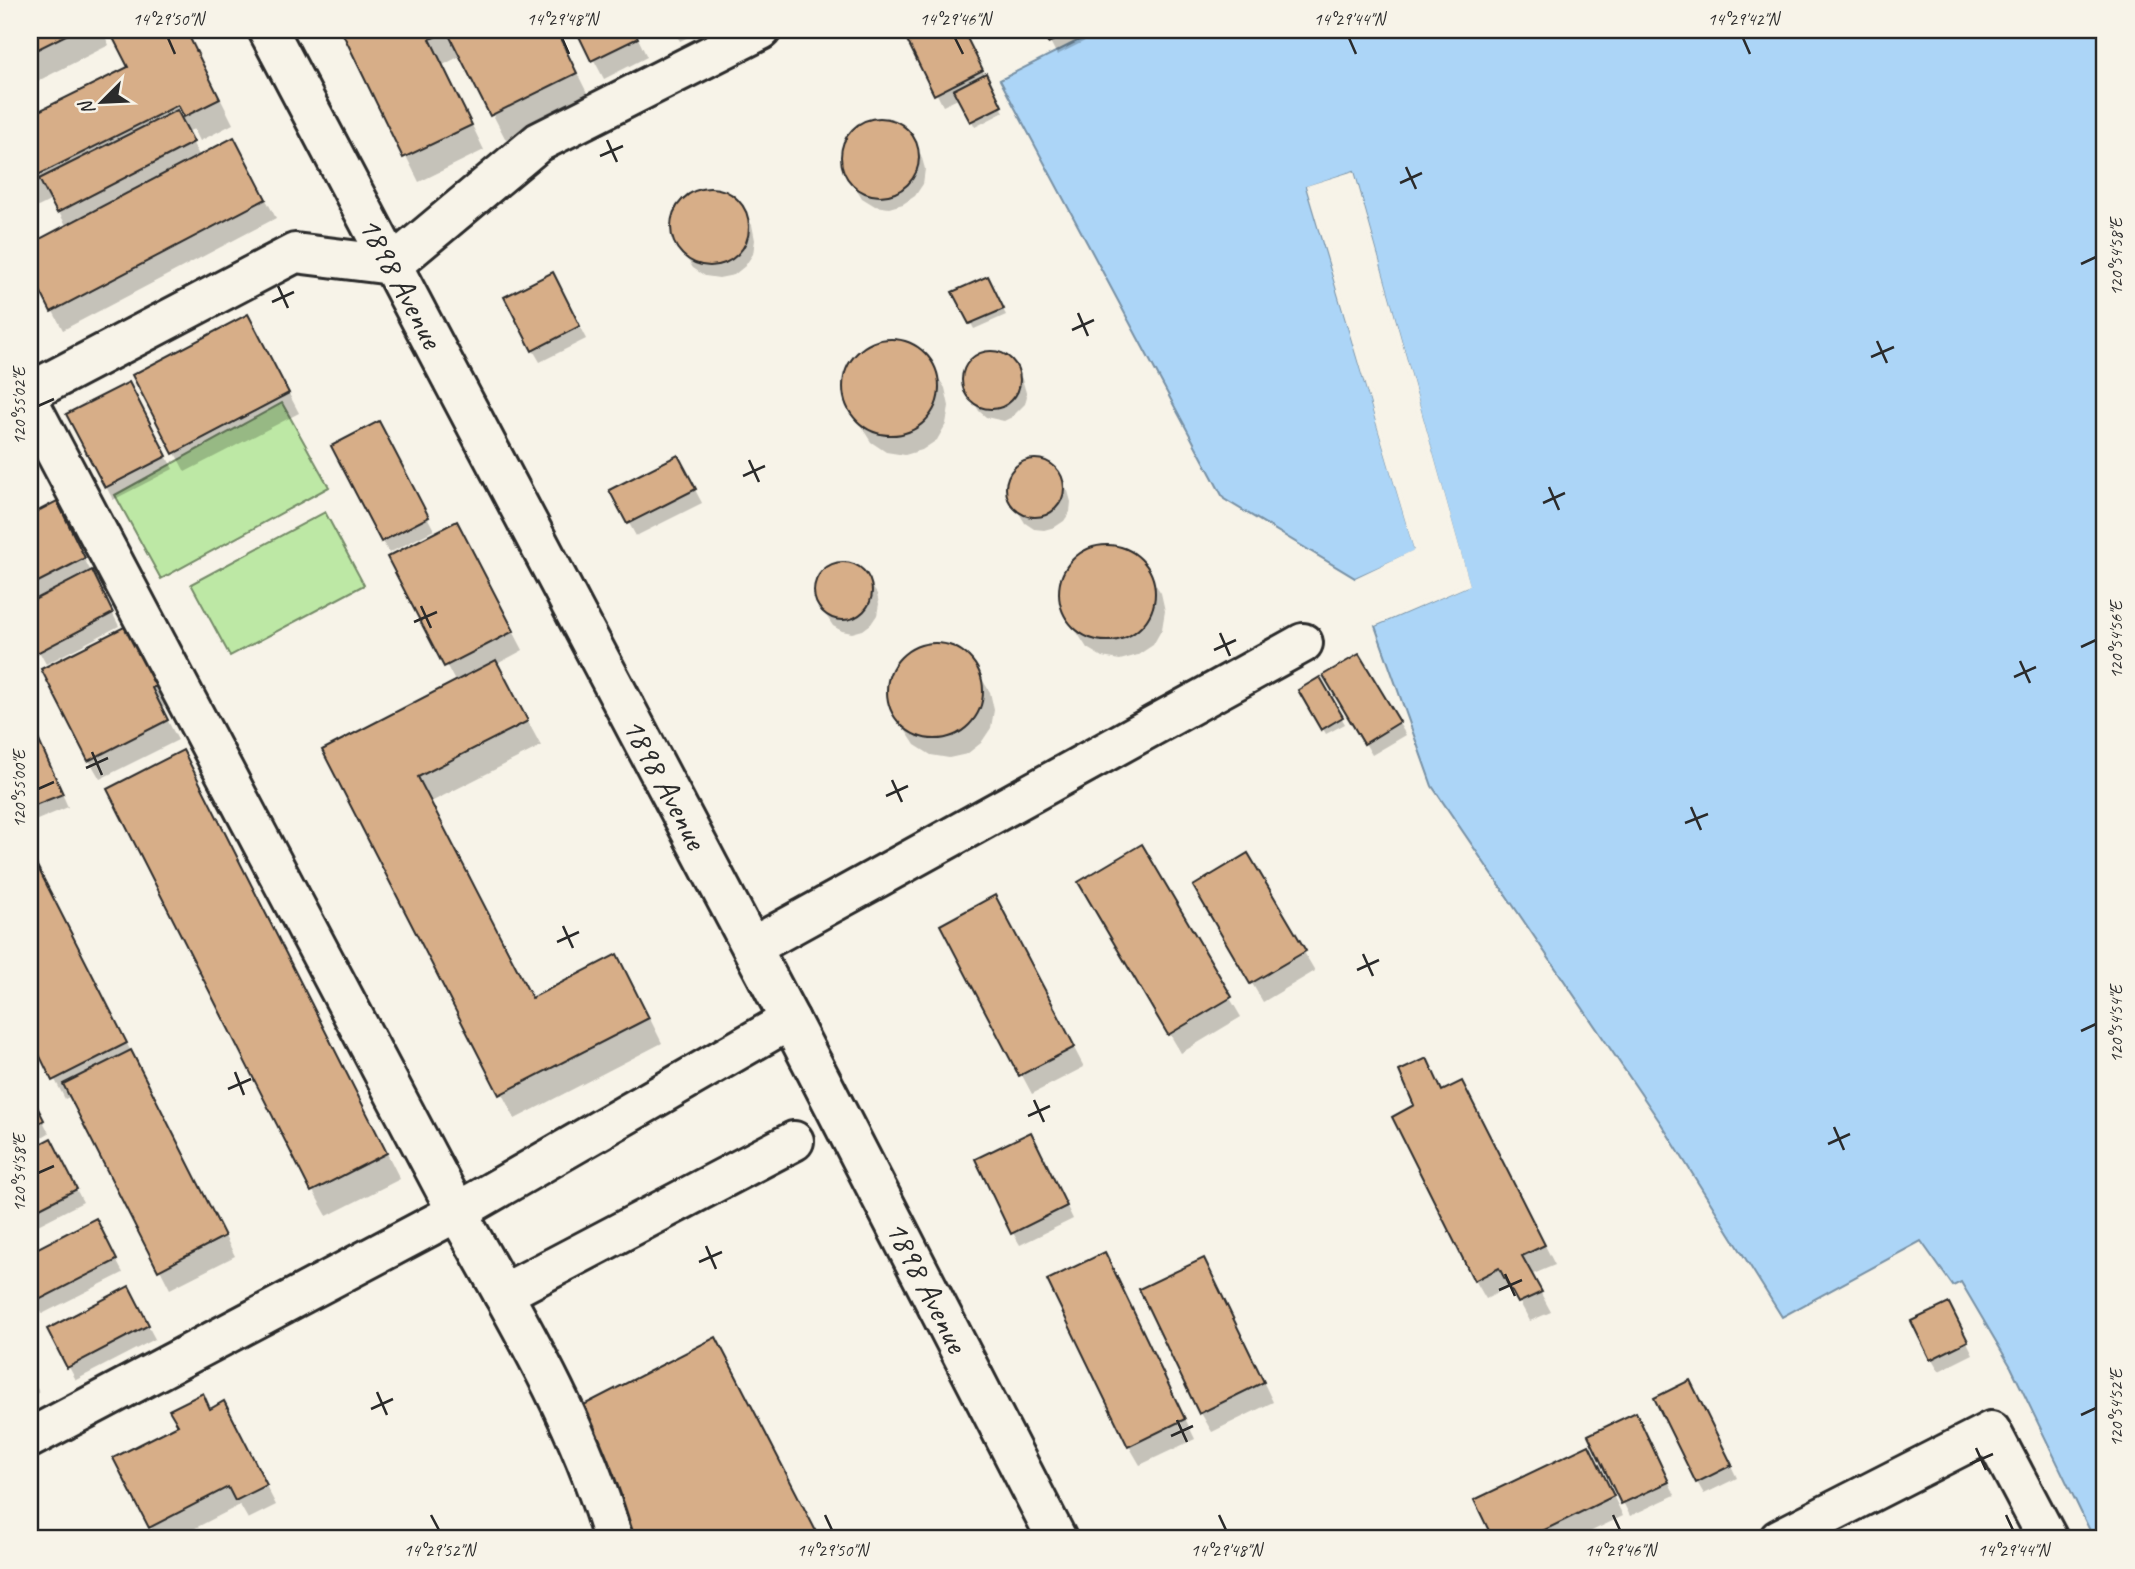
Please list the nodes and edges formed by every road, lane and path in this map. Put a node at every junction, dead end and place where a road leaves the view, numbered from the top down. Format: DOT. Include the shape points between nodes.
graph roads {
  1 [pos="268,30"];
  2 [pos="761,30"];
  3 [pos="392,265"];
  4 [pos="30,392"];
  5 [pos="30,404"];
  6 [pos="1303,643"];
  7 [pos="752,947"];
  8 [pos="790,1020"];
  9 [pos="794,1141"];
  10 [pos="457,1212"];
  11 [pos="503,1294"];
  12 [pos="30,1438"];
  13 [pos="613,1539"];
  14 [pos="1057,1539"];
  15 [pos="1779,1539"];
  16 [pos="2048,1539"];
  1 -- 3 [label="street, 1898 Avenue"];
  2 -- 3 [label="street" via="539,142"];
  3 -- 4 [label="street" via="295,253"];
  3 -- 7 [label="street, 1898 Avenue"];
  5 -- 10 [label="street"];
  6 -- 7 [label="street"];
  7 -- 8 [label="street, 1898 Avenue"];
  8 -- 10 [label="street"];
  8 -- 14 [label="street, 1898 Avenue"];
  9 -- 11 [label="street"];
  10 -- 11 [label="street"];
  10 -- 12 [label="street"];
  11 -- 13 [label="street" via="572,1427"];
  15 -- 16 [label="street" via="1991,1431"];
}
